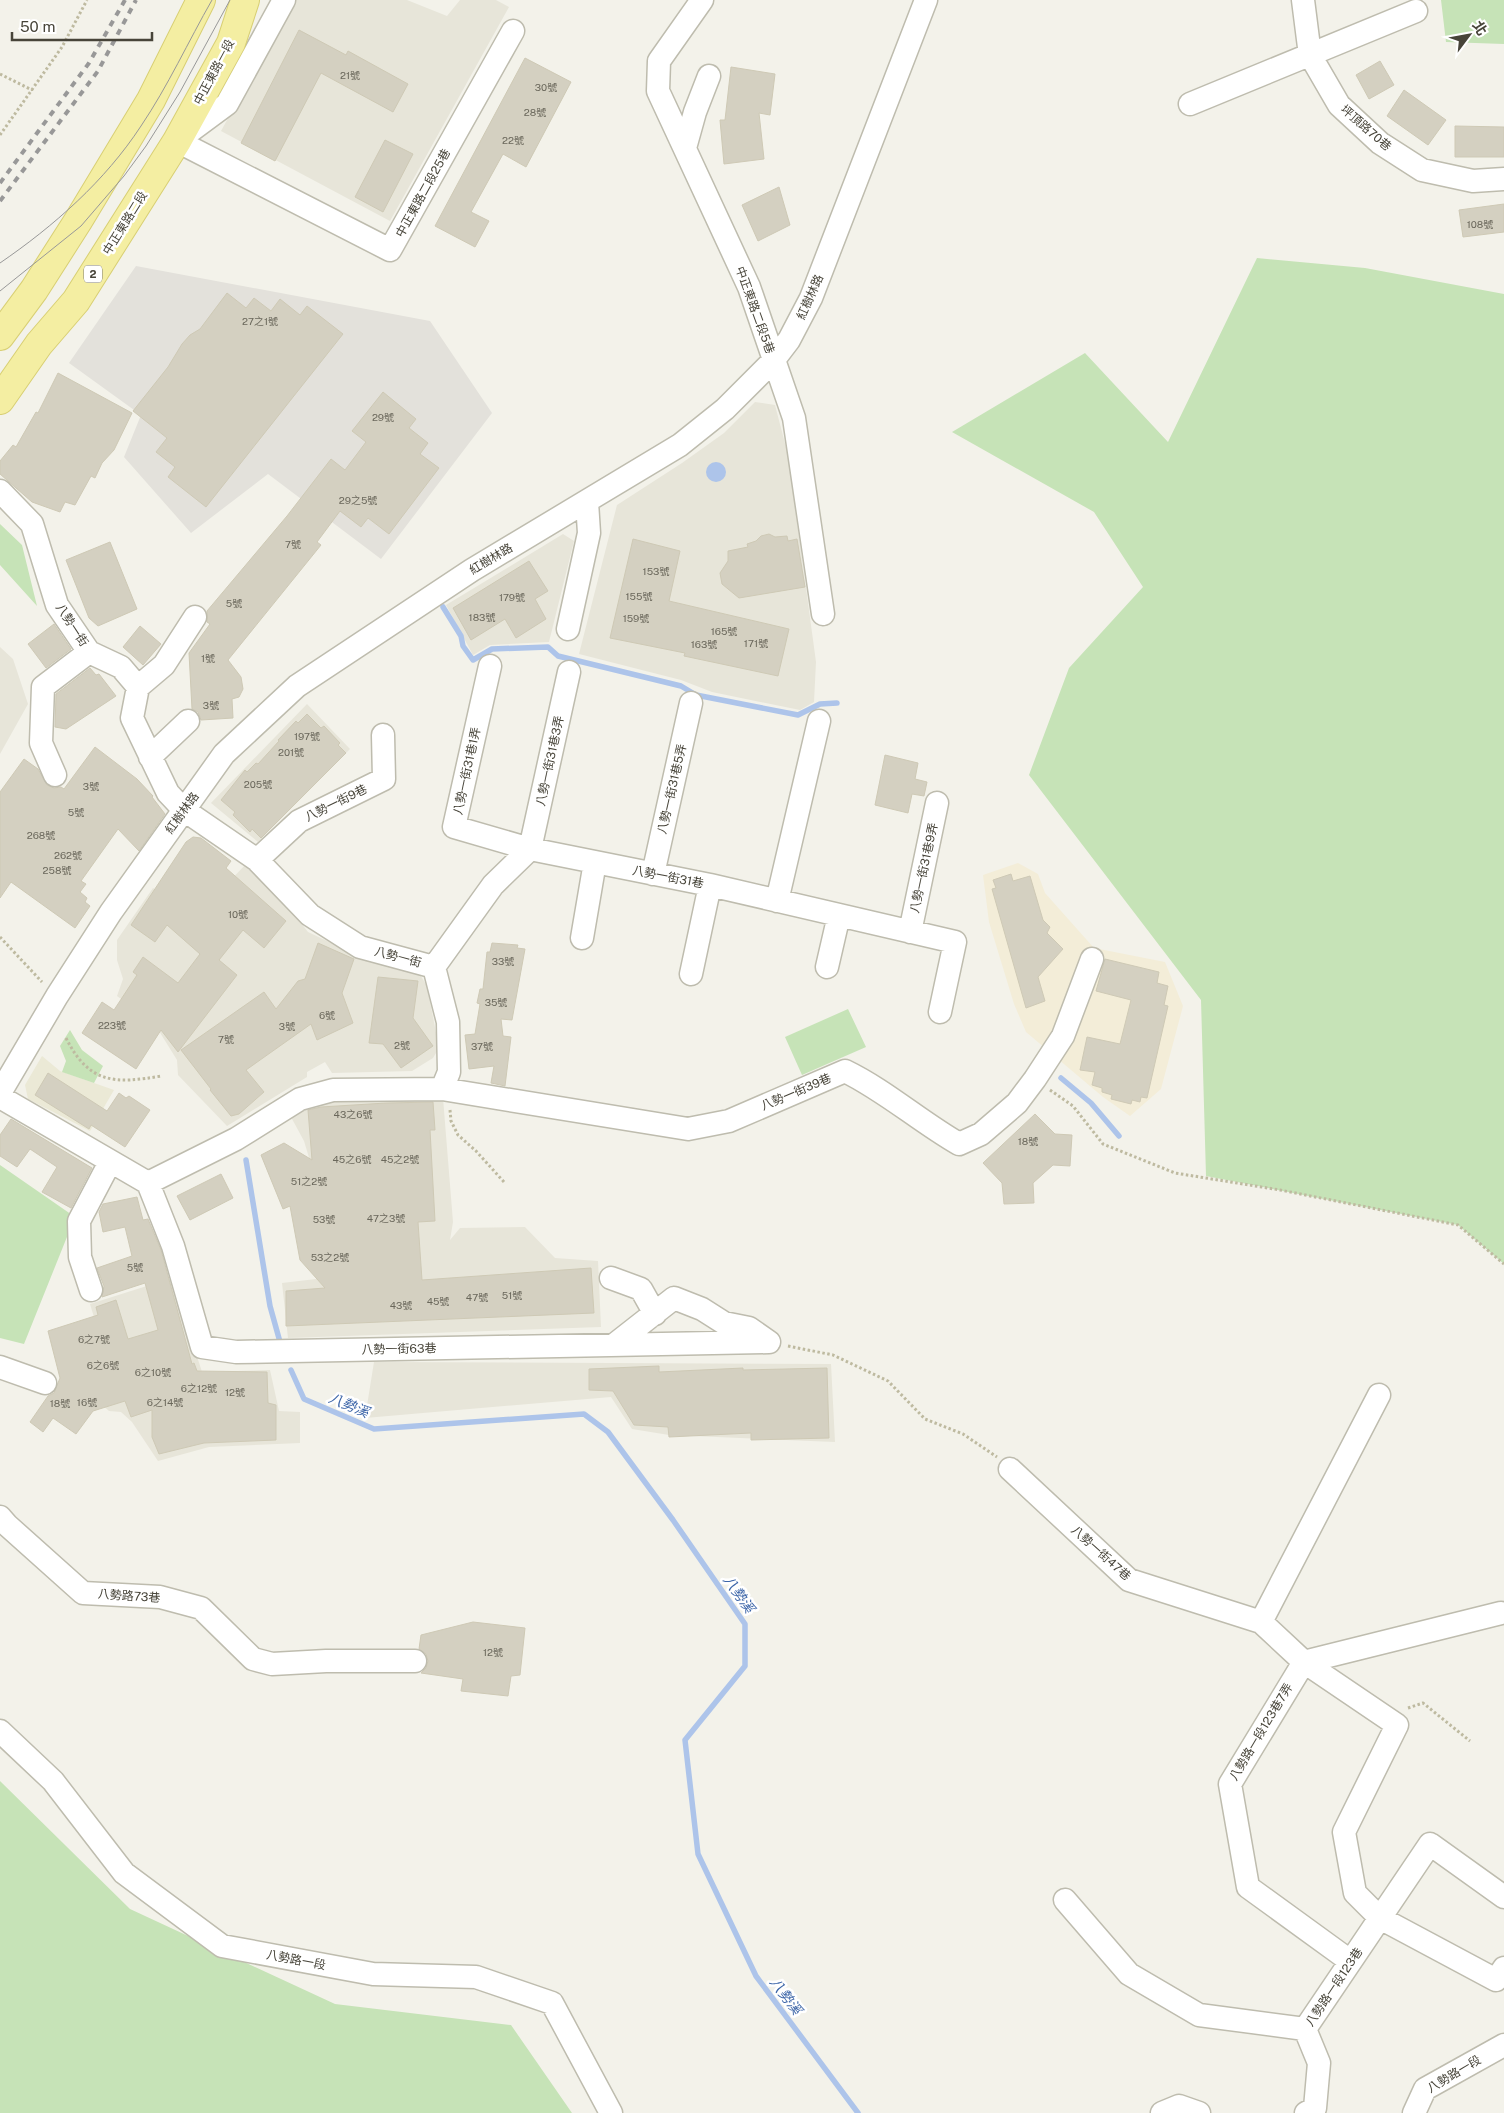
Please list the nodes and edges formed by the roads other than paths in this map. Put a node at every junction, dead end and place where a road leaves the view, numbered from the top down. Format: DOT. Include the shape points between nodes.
graph roads {
  1 [pos="201,0"];
  2 [pos="245,0"];
  3 [pos="256,0"];
  4 [pos="284,0"];
  5 [pos="702,0"];
  6 [pos="926,0"];
  7 [pos="1303,0"];
  8 [pos="1416,11"];
  9 [pos="514,31"];
  10 [pos="231,43"];
  11 [pos="1310,54"];
  12 [pos="708,76"];
  13 [pos="1190,104"];
  14 [pos="177,141"];
  15 [pos="685,148"];
  16 [pos="1504,179"];
  17 [pos="34,290"];
  18 [pos="0,320"];
  19 [pos="0,336"];
  20 [pos="773,361"];
  21 [pos="0,400"];
  22 [pos="0,491"];
  23 [pos="587,502"];
  24 [pos="823,614"];
  25 [pos="195,617"];
  26 [pos="568,629"];
  27 [pos="90,652"];
  28 [pos="490,666"];
  29 [pos="569,672"];
  30 [pos="138,687"];
  31 [pos="691,703"];
  32 [pos="188,721"];
  33 [pos="819,721"];
  34 [pos="383,735"];
  35 [pos="150,757"];
  36 [pos="55,775"];
  37 [pos="937,804"];
  38 [pos="184,810"];
  39 [pos="530,849"];
  40 [pos="257,860"];
  41 [pos="595,862"];
  42 [pos="653,874"];
  43 [pos="710,886"];
  44 [pos="777,901"];
  45 [pos="839,915"];
  46 [pos="910,932"];
  47 [pos="582,938"];
  48 [pos="1092,959"];
  49 [pos="434,967"];
  50 [pos="826,967"];
  51 [pos="691,974"];
  52 [pos="940,1012"];
  53 [pos="442,1089"];
  54 [pos="0,1093"];
  55 [pos="0,1097"];
  56 [pos="110,1162"];
  57 [pos="148,1183"];
  58 [pos="611,1278"];
  59 [pos="91,1290"];
  60 [pos="655,1314"];
  61 [pos="614,1345"];
  62 [pos="0,1367"];
  63 [pos="45,1383"];
  64 [pos="1379,1395"];
  65 [pos="1010,1469"];
  66 [pos="0,1517"];
  67 [pos="1501,1613"];
  68 [pos="1261,1622"];
  69 [pos="415,1661"];
  70 [pos="1304,1662"];
  71 [pos="0,1731"];
  72 [pos="1504,1896"];
  73 [pos="1064,1900"];
  74 [pos="1380,1918"];
  75 [pos="1350,1961"];
  76 [pos="1504,1968"];
  77 [pos="1305,2029"];
  78 [pos="1504,2045"];
  79 [pos="611,2113"];
  80 [pos="1162,2113"];
  81 [pos="1199,2113"];
  82 [pos="1306,2113"];
  83 [pos="1414,2113"];
  1 -- 17 [label="main road" via="151,100"];
  2 -- 10 [label="main road, 中正東路一段"];
  3 -- 10 [label="main road, 2"];
  4 -- 14 [label="street" via="227,104"];
  5 -- 15 [label="street, 中正東路二段5巷" via="659,61 658,91"];
  6 -- 20 [label="street, 紅樹林路" via="811,298 789,340"];
  7 -- 11 [label="street, 坪頂路70巷"];
  8 -- 11 [label="street"];
  9 -- 14 [label="street, 中正東路二段25巷" via="390,250"];
  10 -- 14 [label="main road, 中正東路一段 / 2"];
  11 -- 13 [label="street"];
  11 -- 16 [label="street, 坪頂路70巷" via="1339,105 1380,143 1397,154 1422,170 1473,181"];
  12 -- 15 [label="street"];
  14 -- 21 [label="main road, 中正東路二段 / 2" via="76,301 39,344"];
  15 -- 20 [label="street, 中正東路二段5巷" via="749,286"];
  17 -- 18 [label="street"];
  17 -- 19 [label="main road"];
  20 -- 23 [label="street, 紅樹林路" via="725,409 680,445"];
  20 -- 24 [label="street, 中正東路二段5巷" via="794,418"];
  22 -- 27 [label="street, 八勢一街" via="32,524 57,605"];
  23 -- 26 [label="street" via="589,533"];
  23 -- 38 [label="street, 紅樹林路" via="472,570 297,686 224,754"];
  25 -- 30 [label="street" via="164,665"];
  27 -- 30 [label="street, 八勢一街" via="121,667"];
  27 -- 36 [label="street" via="44,688 41,743"];
  28 -- 39 [label="street, 八勢一街31巷1弄" via="454,827"];
  29 -- 39 [label="street, 八勢一街31巷3弄"];
  30 -- 35 [label="street, 八勢一街" via="132,718"];
  31 -- 42 [label="street, 八勢一街31巷5弄"];
  32 -- 35 [label="street"];
  33 -- 44 [label="street"];
  34 -- 40 [label="street, 八勢一街9巷" via="384,780 299,821"];
  35 -- 38 [label="street, 八勢一街" via="168,793"];
  37 -- 46 [label="street, 八勢一街31巷9弄"];
  38 -- 40 [label="street, 八勢一街"];
  38 -- 54 [label="street, 紅樹林路" via="111,912"];
  39 -- 41 [label="street, 八勢一街31巷"];
  39 -- 49 [label="street" via="493,886"];
  40 -- 49 [label="street, 八勢一街" via="310,915 360,947"];
  41 -- 42 [label="street, 八勢一街31巷"];
  41 -- 47 [label="street"];
  42 -- 43 [label="street, 八勢一街31巷"];
  43 -- 44 [label="street, 八勢一街31巷"];
  43 -- 51 [label="street"];
  44 -- 45 [label="street, 八勢一街31巷"];
  45 -- 46 [label="street, 八勢一街31巷"];
  45 -- 50 [label="street"];
  46 -- 52 [label="street, 八勢一街31巷" via="954,942"];
  48 -- 53 [label="street, 八勢一街39巷" via="1063,1036 1035,1079 1017,1103 982,1134 959,1144 871,1084 845,1071 729,1121 688,1130"];
  49 -- 53 [label="street, 八勢一街" via="448,1022 449,1072"];
  53 -- 57 [label="street" via="334,1090 300,1099 236,1139"];
  55 -- 56 [label="street"];
  56 -- 57 [label="street"];
  56 -- 59 [label="street" via="79,1221 80,1258"];
  57 -- 61 [label="street, 八勢一街63巷" via="173,1246 202,1347 236,1352"];
  58 -- 60 [label="street" via="641,1289"];
  60 -- 61 [label="street"];
  60 -- 61 [label="street, 八勢一街63巷" via="674,1298 702,1309 724,1323 749,1328 769,1342"];
  62 -- 63 [label="street"];
  64 -- 68 [label="street"];
  65 -- 68 [label="street, 八勢一街47巷" via="1129,1580"];
  66 -- 69 [label="street, 八勢路73巷" via="84,1593 160,1597 201,1608 253,1659 272,1664"];
  67 -- 70 [label="street"];
  68 -- 70 [label="street"];
  70 -- 74 [label="street" via="1391,1721 1344,1832 1355,1893"];
  70 -- 75 [label="street, 八勢路一段123巷7弄" via="1230,1784 1248,1887"];
  71 -- 79 [label="street, 八勢路一段" via="53,1781 124,1873 222,1946 373,1974 476,1978 552,2003"];
  72 -- 74 [label="street, 八勢路一段123巷" via="1430,1844"];
  73 -- 77 [label="street" via="1128,1974 1198,2015"];
  74 -- 75 [label="street, 八勢路一段123巷"];
  74 -- 76 [label="street" via="1496,1980"];
  75 -- 77 [label="street, 八勢路一段123巷"];
  77 -- 82 [label="street, 八勢路一段123巷" via="1319,2063 1315,2108"];
  78 -- 83 [label="street, 八勢路一段" via="1425,2089"];
  80 -- 81 [label="street" via="1179,2106"];
}
